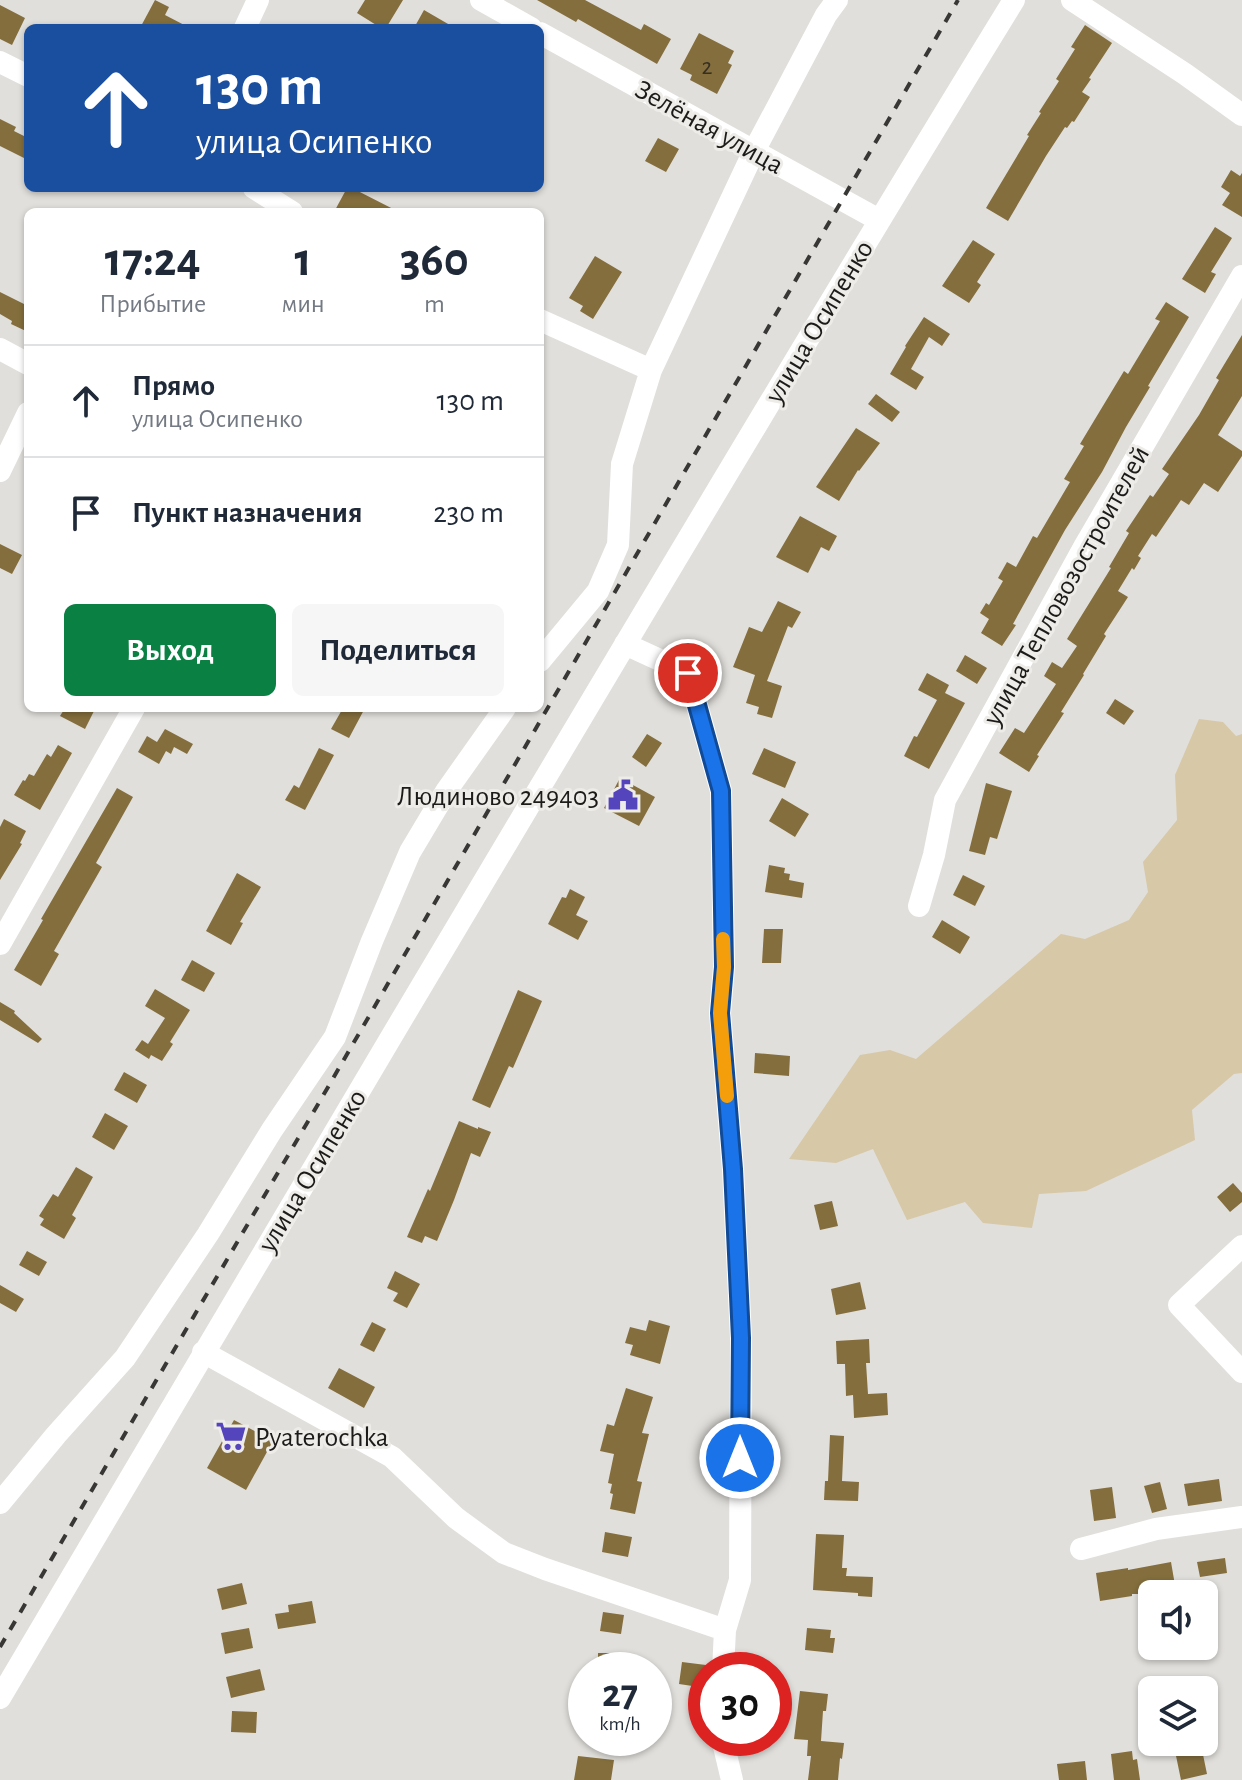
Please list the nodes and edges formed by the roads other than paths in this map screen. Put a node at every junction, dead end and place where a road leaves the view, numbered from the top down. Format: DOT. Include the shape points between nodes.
graph roads {
  1 [pos="258,0"];
  2 [pos="481,0"];
  3 [pos="837,0"];
  4 [pos="1014,0"];
  5 [pos="1072,0"];
  6 [pos="247,24"];
  7 [pos="524,24"];
  8 [pos="544,35"];
  9 [pos="0,62"];
  10 [pos="24,74"];
  11 [pos="1242,115"];
  12 [pos="754,151"];
  13 [pos="260,192"];
  14 [pos="286,208"];
  15 [pos="879,220"];
  16 [pos="1242,276"];
  17 [pos="544,322"];
  18 [pos="0,349"];
  19 [pos="24,362"];
  20 [pos="651,370"];
  21 [pos="24,421"];
  22 [pos="0,471"];
  23 [pos="625,644"];
  24 [pos="544,656"];
  25 [pos="132,712"];
  26 [pos="502,712"];
  27 [pos="919,906"];
  28 [pos="0,944"];
  29 [pos="1242,1246"];
  30 [pos="203,1352"];
  31 [pos="1242,1372"];
  32 [pos="0,1503"];
  33 [pos="1242,1517"];
  34 [pos="1081,1549"];
  35 [pos="725,1630"];
  36 [pos="724,1652"];
  37 [pos="0,1698"];
  38 [pos="726,1756"];
  39 [pos="732,1780"];
  1 -- 6 [label="street"];
  2 -- 7 [label="street"];
  3 -- 12 [label="street"];
  4 -- 15 [label="street, улица Осипенко"];
  5 -- 11 [label="street"];
  8 -- 12 [label="street, Зелёная улица"];
  9 -- 10 [label="street"];
  12 -- 15 [label="street, Зелёная улица"];
  12 -- 20 [label="street"];
  13 -- 14 [label="street"];
  15 -- 23 [label="street, улица Осипенко"];
  16 -- 27 [label="street, улица Тепловозостроителей" via="945,800"];
  17 -- 20 [label="street"];
  18 -- 19 [label="street"];
  20 -- 24 [label="street" via="622,464 618,545 598,591"];
  21 -- 22 [label="street"];
  23 -- 30 [label="street, улица Осипенко"];
  23 -- 35 [label="street" via="688,673 721,791 720,1013 741,1338 740,1580"];
  25 -- 28 [label="street"];
  26 -- 32 [label="street" via="410,852 335,1037 125,1358"];
  29 -- 31 [label="street" via="1179,1305"];
  30 -- 35 [label="street" via="392,1457 456,1518 504,1553"];
  30 -- 37 [label="street, улица Осипенко"];
  33 -- 34 [label="street" via="1156,1529"];
  35 -- 36 [label="street"];
  38 -- 39 [label="street"];
}
